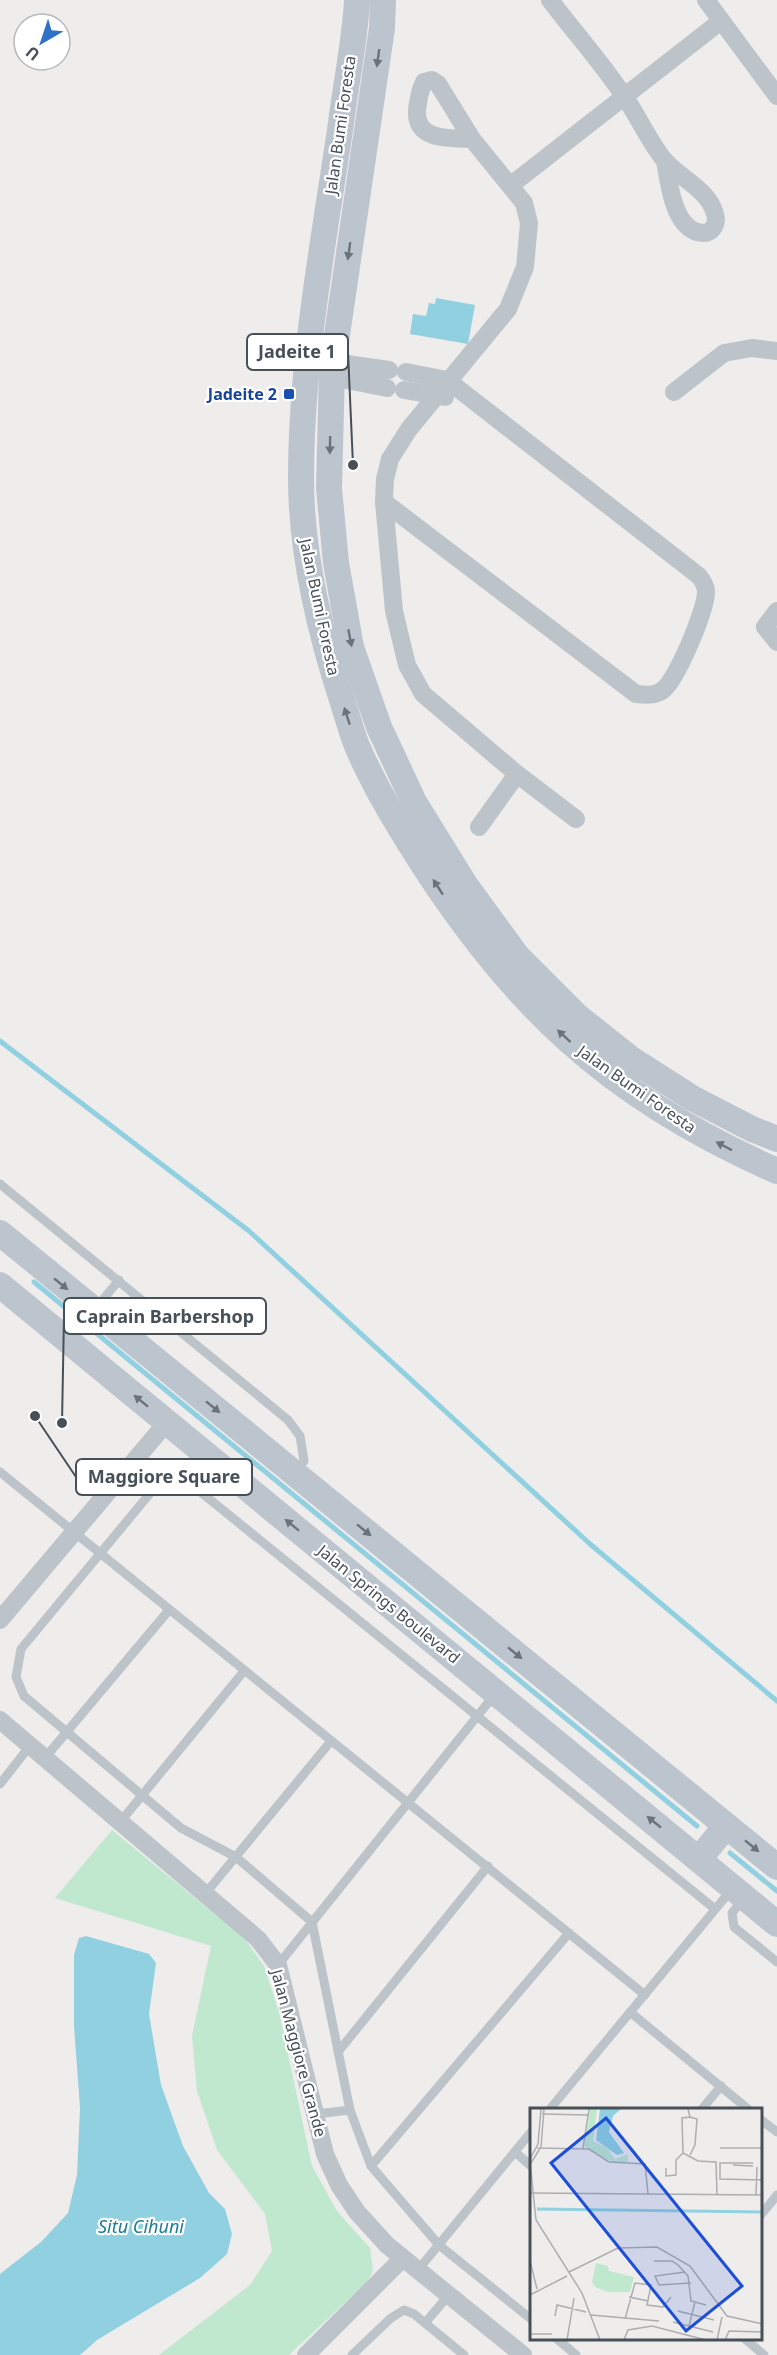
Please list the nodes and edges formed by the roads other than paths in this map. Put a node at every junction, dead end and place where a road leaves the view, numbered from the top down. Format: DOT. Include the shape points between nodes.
graph roads {
  1 [pos="357,0"];
  2 [pos="383,0"];
  3 [pos="550,0"];
  4 [pos="706,0"];
  5 [pos="722,21"];
  6 [pos="777,96"];
  7 [pos="624,97"];
  8 [pos="472,139"];
  9 [pos="665,160"];
  10 [pos="511,185"];
  11 [pos="777,351"];
  12 [pos="307,367"];
  13 [pos="332,369"];
  14 [pos="397,380"];
  15 [pos="447,380"];
  16 [pos="674,392"];
  17 [pos="436,396"];
  18 [pos="471,400"];
  19 [pos="384,502"];
  20 [pos="777,611"];
  21 [pos="777,642"];
  22 [pos="517,774"];
  23 [pos="576,819"];
  24 [pos="479,827"];
  25 [pos="777,1139"];
  26 [pos="777,1171"];
  27 [pos="0,1184"];
  28 [pos="0,1233"];
  29 [pos="25,1254"];
  30 [pos="119,1280"];
  31 [pos="1,1285"];
  32 [pos="94,1311"];
  33 [pos="167,1422"];
  34 [pos="299,1467"];
  35 [pos="0,1472"];
  36 [pos="74,1533"];
  37 [pos="99,1554"];
  38 [pos="3,1610"];
  39 [pos="169,1610"];
  40 [pos="244,1671"];
  41 [pos="496,1692"];
  42 [pos="477,1716"];
  43 [pos="0,1720"];
  44 [pos="66,1732"];
  45 [pos="330,1741"];
  46 [pos="29,1747"];
  47 [pos="44,1759"];
  48 [pos="0,1784"];
  49 [pos="142,1795"];
  50 [pos="409,1801"];
  51 [pos="120,1821"];
  52 [pos="726,1826"];
  53 [pos="236,1857"];
  54 [pos="699,1859"];
  55 [pos="488,1866"];
  56 [pos="777,1867"];
  57 [pos="739,1892"];
  58 [pos="205,1894"];
  59 [pos="715,1909"];
  60 [pos="312,1922"];
  61 [pos="777,1924"];
  62 [pos="569,1933"];
  63 [pos="777,1962"];
  64 [pos="278,1965"];
  65 [pos="645,1995"];
  66 [pos="630,2012"];
  67 [pos="338,2052"];
  68 [pos="720,2086"];
  69 [pos="551,2108"];
  70 [pos="703,2108"];
  71 [pos="747,2108"];
  72 [pos="350,2110"];
  73 [pos="316,2114"];
  74 [pos="762,2121"];
  75 [pos="530,2133"];
  76 [pos="777,2133"];
  77 [pos="514,2152"];
  78 [pos="530,2165"];
  79 [pos="371,2166"];
  80 [pos="777,2195"];
  81 [pos="762,2214"];
  82 [pos="439,2245"];
  83 [pos="403,2258"];
  84 [pos="418,2270"];
  85 [pos="449,2295"];
  86 [pos="530,2318"];
  87 [pos="425,2323"];
  88 [pos="558,2340"];
  89 [pos="571,2340"];
  90 [pos="746,2340"];
  91 [pos="566,2347"];
  92 [pos="306,2355"];
  93 [pos="352,2355"];
  94 [pos="464,2355"];
  95 [pos="523,2355"];
  96 [pos="576,2355"];
  97 [pos="764,2355"];
  1 -- 12 [label="main road, Jalan Bumi Foresta"];
  2 -- 13 [label="main road, Jalan Bumi Foresta, one-way" via="381,40"];
  3 -- 7 [label="street"];
  4 -- 5 [label="street"];
  5 -- 6 [label="street"];
  5 -- 7 [label="street"];
  7 -- 9 [label="street"];
  7 -- 10 [label="street"];
  8 -- 10 [label="street"];
  10 -- 15 [label="street" via="524,203 529,223 525,267 508,309"];
  11 -- 16 [label="street" via="752,348 724,353"];
  12 -- 13 [label="main road"];
  26 -- 12 [label="main road, Jalan Bumi Foresta, one-way" via="693,1130 568,1040 507,980 453,911 390,814 357,744 327,655 310,576 301,477"];
  13 -- 14 [label="street"];
  13 -- 25 [label="main road, Jalan Bumi Foresta, one-way" via="329,488 336,563 351,646 379,727 414,802 466,886 517,956 577,1016 631,1059 692,1098"];
  14 -- 15 [label="street"];
  14 -- 17 [label="street"];
  15 -- 17 [label="street"];
  15 -- 18 [label="street"];
  17 -- 18 [label="street"];
  17 -- 19 [label="street" via="390,459"];
  18 -- 19 [label="street" via="699,576 706,591 704,610 672,679 662,691 636,694"];
  19 -- 22 [label="street" via="394,611 407,665 423,694"];
  20 -- 21 [label="street" via="765,627"];
  22 -- 23 [label="street"];
  22 -- 24 [label="street"];
  27 -- 30 [label="lane"];
  28 -- 29 [label="main road"];
  29 -- 31 [label="main road"];
  29 -- 32 [label="main road, one-way"];
  30 -- 32 [label="lane"];
  30 -- 34 [label="lane" via="288,1420 300,1436"];
  33 -- 31 [label="main road, Jalan Springs Boulevard, one-way"];
  32 -- 34 [label="main road, one-way"];
  33 -- 36 [label="street"];
  41 -- 33 [label="main road, Jalan Springs Boulevard, one-way"];
  34 -- 52 [label="main road, one-way"];
  35 -- 36 [label="lane"];
  36 -- 37 [label="lane"];
  36 -- 38 [label="street"];
  37 -- 39 [label="lane"];
  37 -- 42 [label="lane" via="171,1468"];
  37 -- 44 [label="lane" via="21,1649 15,1677 24,1696"];
  39 -- 40 [label="lane"];
  39 -- 44 [label="lane"];
  40 -- 45 [label="lane"];
  40 -- 49 [label="lane"];
  41 -- 42 [label="lane"];
  54 -- 41 [label="main road, Jalan Springs Boulevard, one-way"];
  42 -- 50 [label="lane"];
  42 -- 59 [label="lane"];
  43 -- 46 [label="street, Jalan Maggiore Grande"];
  44 -- 47 [label="lane"];
  44 -- 49 [label="lane"];
  45 -- 50 [label="lane"];
  45 -- 53 [label="lane"];
  46 -- 47 [label="street, Jalan Maggiore Grande"];
  46 -- 48 [label="lane"];
  47 -- 51 [label="street, Jalan Maggiore Grande"];
  49 -- 51 [label="lane"];
  49 -- 53 [label="lane" via="181,1828"];
  50 -- 55 [label="lane"];
  50 -- 60 [label="lane"];
  51 -- 58 [label="street, Jalan Maggiore Grande"];
  52 -- 54 [label="main road"];
  52 -- 56 [label="main road, one-way"];
  53 -- 58 [label="lane"];
  53 -- 60 [label="lane"];
  54 -- 57 [label="main road, Jalan Springs Boulevard"];
  55 -- 62 [label="lane"];
  55 -- 67 [label="lane"];
  57 -- 59 [label="lane"];
  57 -- 61 [label="main road, Jalan Springs Boulevard"];
  57 -- 63 [label="lane" via="732,1913 734,1927"];
  58 -- 64 [label="street, Jalan Maggiore Grande" via="258,1939"];
  59 -- 65 [label="lane"];
  60 -- 64 [label="lane"];
  60 -- 67 [label="lane"];
  62 -- 65 [label="lane"];
  62 -- 79 [label="lane"];
  64 -- 73 [label="street, Jalan Maggiore Grande"];
  65 -- 66 [label="lane"];
  66 -- 68 [label="lane"];
  66 -- 69 [label="lane"];
  67 -- 72 [label="lane"];
  68 -- 70 [label="lane"];
  68 -- 71 [label="lane"];
  72 -- 73 [label="lane"];
  72 -- 79 [label="lane"];
  73 -- 83 [label="street, Jalan Maggiore Grande" via="325,2154 339,2185 357,2212"];
  74 -- 76 [label="lane"];
  75 -- 77 [label="lane"];
  77 -- 78 [label="lane"];
  77 -- 82 [label="lane"];
  79 -- 82 [label="lane"];
  80 -- 81 [label="lane"];
  82 -- 84 [label="lane"];
  82 -- 86 [label="lane"];
  83 -- 84 [label="street, Jalan Maggiore Grande"];
  83 -- 92 [label="street"];
  84 -- 85 [label="street, Jalan Maggiore Grande"];
  85 -- 87 [label="lane"];
  85 -- 95 [label="street, Jalan Maggiore Grande"];
  87 -- 93 [label="lane" via="404,2310"];
  87 -- 94 [label="lane"];
  88 -- 91 [label="lane"];
  89 -- 91 [label="lane"];
  90 -- 97 [label="lane"];
  91 -- 96 [label="lane"];
}
